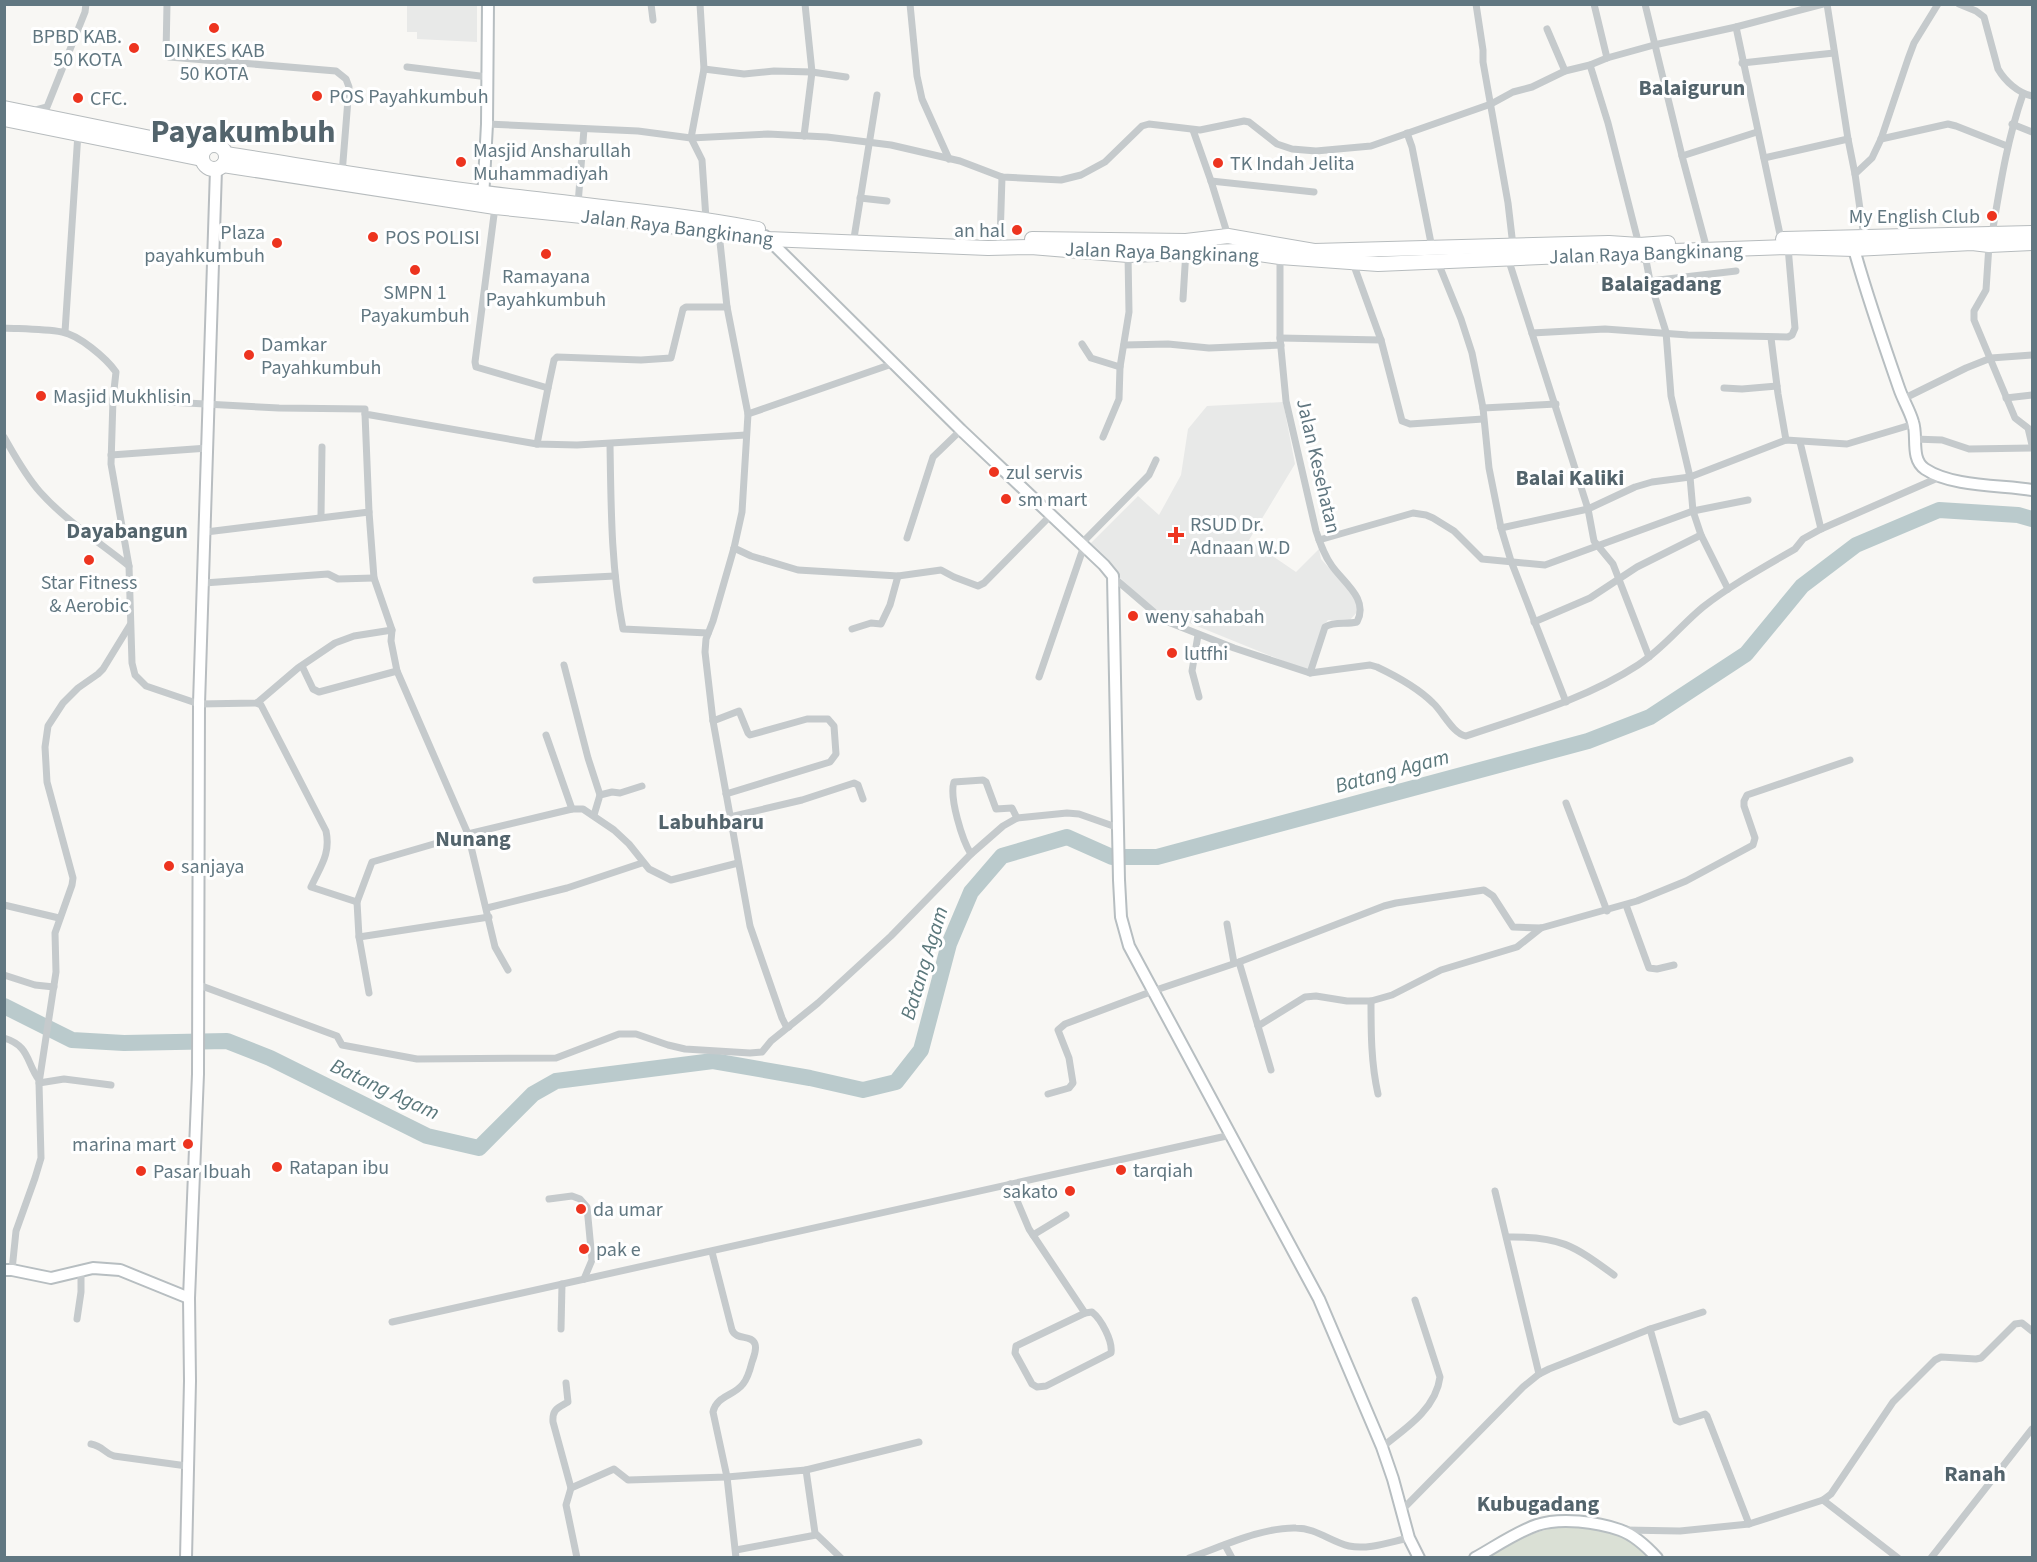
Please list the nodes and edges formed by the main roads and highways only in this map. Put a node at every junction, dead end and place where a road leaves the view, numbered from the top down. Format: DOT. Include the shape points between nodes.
graph roads {
  1 [pos="4,108"];
  2 [pos="4,119"];
  3 [pos="203,154"];
  4 [pos="222,162"];
  5 [pos="487,202"];
  6 [pos="631,216"];
  7 [pos="2032,233"];
  8 [pos="763,234"];
  9 [pos="1990,239"];
  10 [pos="1031,243"];
  11 [pos="1785,243"];
  12 [pos="2032,243"];
  13 [pos="1186,247"];
  14 [pos="1671,247"];
  15 [pos="1378,257"];
  1 -- 3 [label="highway"];
  2 -- 3 [label="highway"];
  3 -- 4 [label="highway" via="209,168"];
  3 -- 4 [label="highway, Jalan Raya Bangkinang" via="214,145 221,147"];
  4 -- 5 [label="highway, Jalan Raya Bangkinang"];
  5 -- 6 [label="highway, Jalan Raya Bangkinang"];
  5 -- 6 [label="highway, Jalan Raya Bangkinang" via="578,204"];
  6 -- 8 [label="highway, Jalan Raya Bangkinang" via="719,233"];
  6 -- 8 [label="highway, Jalan Raya Bangkinang" via="706,219"];
  7 -- 9 [label="highway, Jalan Raya Bangkinang"];
  8 -- 10 [label="highway, Jalan Raya Bangkinang"];
  8 -- 10 [label="highway, Jalan Raya Bangkinang" via="988,248"];
  9 -- 11 [label="highway, Jalan Raya Bangkinang" via="1864,237"];
  9 -- 11 [label="highway, Jalan Raya Bangkinang" via="1854,249"];
  9 -- 12 [label="highway, Jalan Raya Bangkinang"];
  10 -- 13 [label="highway, Jalan Raya Bangkinang"];
  10 -- 13 [label="highway, Jalan Raya Bangkinang" via="1128,255"];
  11 -- 14 [label="highway, Jalan Raya Bangkinang"];
  11 -- 14 [label="highway, Jalan Raya Bangkinang" via="1706,242"];
  13 -- 15 [label="highway, Jalan Raya Bangkinang" via="1353,263"];
  13 -- 15 [label="highway, Jalan Raya Bangkinang" via="1228,236"];
  14 -- 15 [label="highway, Jalan Raya Bangkinang"];
}
